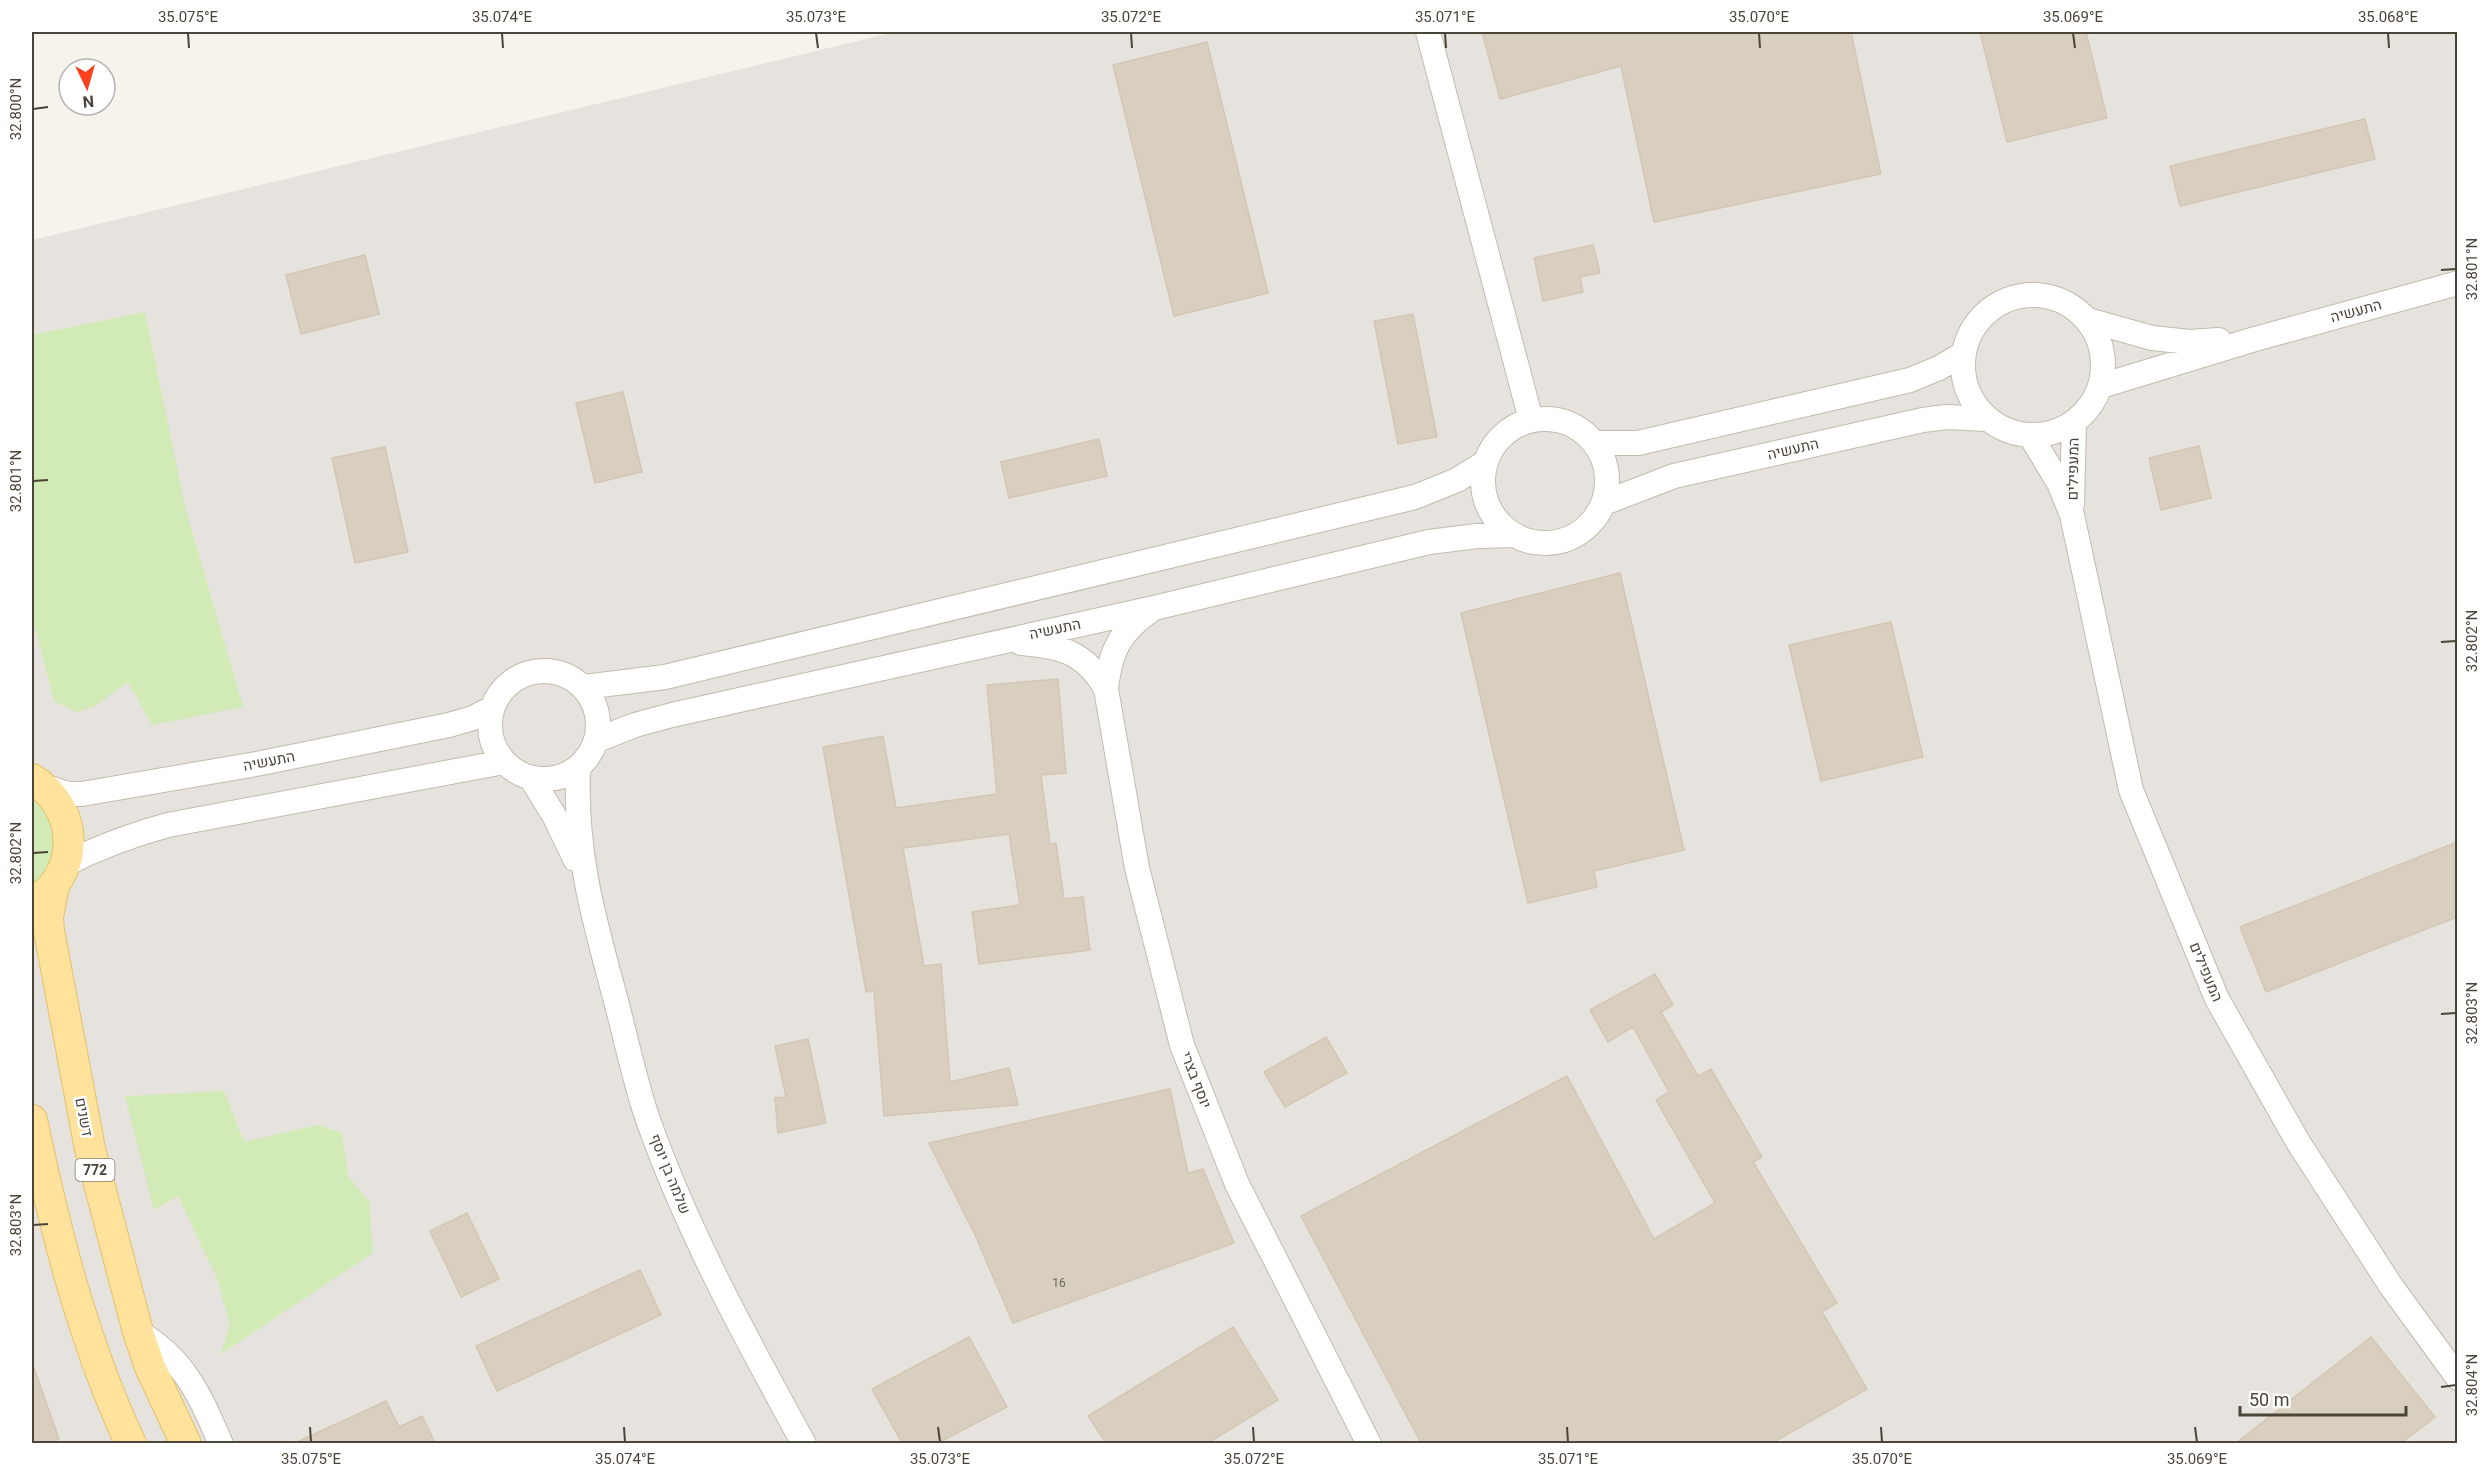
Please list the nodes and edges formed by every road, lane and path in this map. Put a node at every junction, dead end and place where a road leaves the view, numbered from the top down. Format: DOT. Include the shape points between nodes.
graph roads {
  1 [pos="1428,32"];
  2 [pos="2457,283"];
  3 [pos="2088,320"];
  4 [pos="2255,339"];
  5 [pos="1963,354"];
  6 [pos="2101,386"];
  7 [pos="1987,419"];
  8 [pos="1531,420"];
  9 [pos="2074,423"];
  10 [pos="2030,435"];
  11 [pos="1595,443"];
  12 [pos="1486,462"];
  13 [pos="1604,503"];
  14 [pos="2072,515"];
  15 [pos="1515,535"];
  16 [pos="1154,608"];
  17 [pos="997,641"];
  18 [pos="584,687"];
  19 [pos="1106,689"];
  20 [pos="492,708"];
  21 [pos="597,740"];
  22 [pos="504,762"];
  23 [pos="578,768"];
  24 [pos="531,778"];
  25 [pos="37,782"];
  26 [pos="50,885"];
  27 [pos="586,886"];
  28 [pos="32,1120"];
  29 [pos="138,1332"];
  30 [pos="2457,1378"];
  31 [pos="131,1443"];
  32 [pos="186,1443"];
  33 [pos="221,1443"];
  34 [pos="804,1443"];
  35 [pos="1369,1443"];
  1 -- 8 [label="street"];
  2 -- 4 [label="street, התעשיה"];
  3 -- 4 [label="street, התעשיה" via="2152,338 2190,342"];
  3 -- 5 [label="street" via="2071,304 2049,296 2026,294 2003,300 1984,314 1970,332"];
  3 -- 6 [label="street" via="2100,340 2104,363"];
  4 -- 6 [label="street, התעשיה"];
  5 -- 7 [label="street" via="1963,378 1972,401"];
  5 -- 11 [label="street" via="1910,380 1638,443"];
  6 -- 9 [label="street" via="2091,406"];
  7 -- 10 [label="street" via="2007,431"];
  7 -- 13 [label="street, התעשיה" via="1923,420 1674,476"];
  8 -- 11 [label="street" via="1566,422"];
  8 -- 12 [label="street" via="1511,429 1496,443"];
  9 -- 10 [label="street" via="2053,433"];
  9 -- 14 [label="street, המעפילים"];
  10 -- 14 [label="street, המעפילים" via="2059,483"];
  11 -- 13 [label="street" via="1605,461 1608,482"];
  12 -- 15 [label="street" via="1483,483 1487,504 1498,522"];
  12 -- 18 [label="street" via="1457,480 1415,497 665,677"];
  13 -- 15 [label="street" via="1593,522 1576,535 1556,542 1535,542"];
  14 -- 30 [label="street, המעפילים" via="2131,790 2217,999 2298,1142 2391,1286"];
  15 -- 16 [label="street, התעשיה" via="1429,542"];
  16 -- 17 [label="street, התעשיה"];
  16 -- 19 [label="street, יוסף בצרי" via="1138,619 1116,644 1108,664"];
  17 -- 19 [label="street, יוסף בצרי" via="1063,650 1095,670"];
  17 -- 21 [label="street, התעשיה" via="672,715"];
  18 -- 20 [label="street" via="569,675 551,670 532,671 514,678"];
  18 -- 21 [label="street" via="595,703 599,721"];
  19 -- 35 [label="street, יוסף בצרי" via="1137,868 1182,1045 1237,1185"];
  20 -- 22 [label="street" via="489,727 493,746"];
  20 -- 25 [label="street, התעשיה" via="449,725 82,794 68,794"];
  21 -- 23 [label="street"];
  22 -- 24 [label="street"];
  22 -- 26 [label="street" via="138,833 91,851"];
  23 -- 24 [label="street" via="555,778"];
  23 -- 27 [label="street, שלמה בן יוסף" via="576,807"];
  24 -- 27 [label="street, שלמה בן יוסף" via="565,837"];
  25 -- 26 [label="main road, 772" via="58,802 67,821 69,843"];
  26 -- 29 [label="main road, דשנים / 772" via="48,917 90,1149"];
  27 -- 34 [label="street, שלמה בן יוסף" via="647,1116 690,1224 749,1345"];
  28 -- 31 [label="main road" via="82,1321 104,1386"];
  29 -- 32 [label="main road, דשנים / 772"];
  29 -- 33 [label="street" via="158,1344 186,1373"];
}
